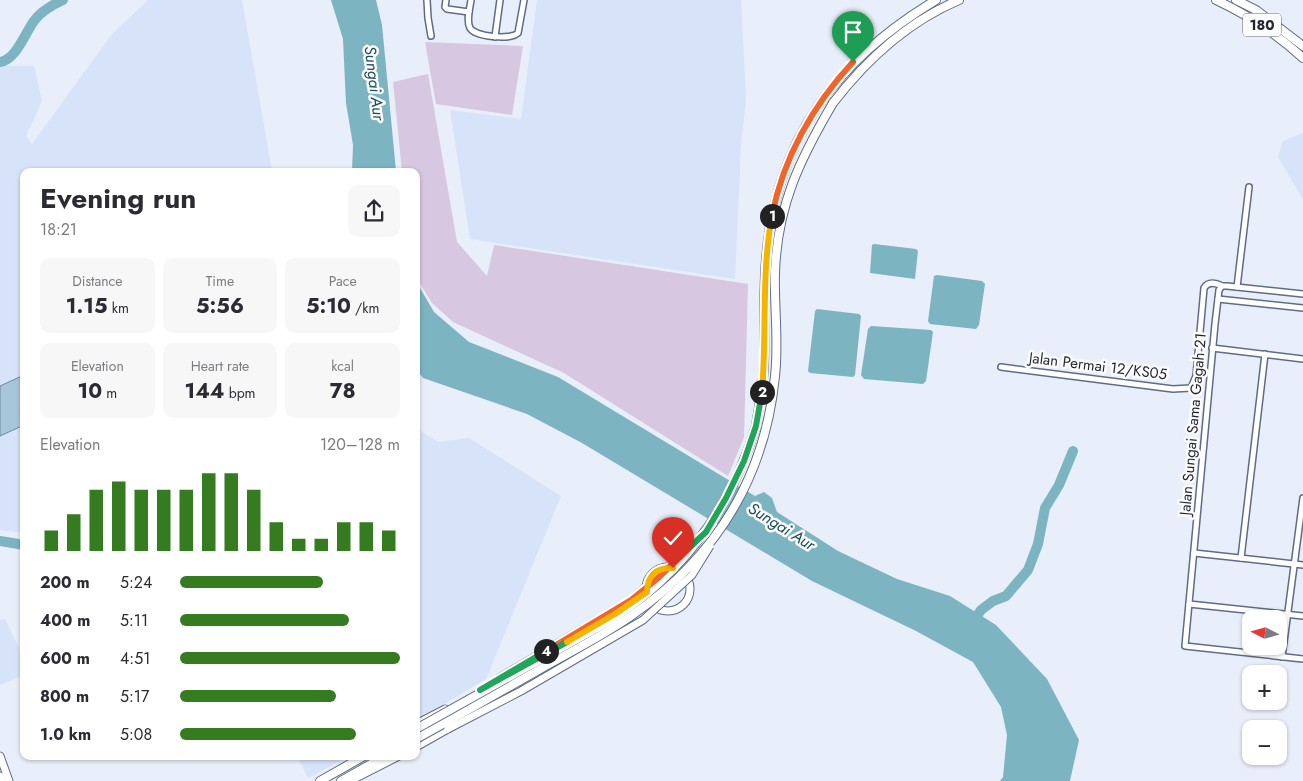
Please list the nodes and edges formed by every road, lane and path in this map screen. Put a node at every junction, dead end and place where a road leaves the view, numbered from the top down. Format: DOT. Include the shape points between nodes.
graph roads {
  1 [pos="428,0"];
  2 [pos="446,0"];
  3 [pos="471,0"];
  4 [pos="500,0"];
  5 [pos="524,0"];
  6 [pos="936,0"];
  7 [pos="959,0"];
  8 [pos="1216,0"];
  9 [pos="1236,0"];
  10 [pos="469,12"];
  11 [pos="432,36"];
  12 [pos="495,36"];
  13 [pos="1303,46"];
  14 [pos="1303,58"];
  15 [pos="1250,187"];
  16 [pos="1222,286"];
  17 [pos="1238,287"];
  18 [pos="1303,294"];
  19 [pos="1218,299"];
  20 [pos="1303,308"];
  21 [pos="1212,348"];
  22 [pos="1265,354"];
  23 [pos="1303,359"];
  24 [pos="1000,367"];
  25 [pos="1303,498"];
  26 [pos="706,532"];
  27 [pos="713,541"];
  28 [pos="1194,553"];
  29 [pos="1241,558"];
  30 [pos="1294,564"];
  31 [pos="1303,565"];
  32 [pos="647,592"];
  33 [pos="1189,604"];
  34 [pos="654,605"];
  35 [pos="1248,610"];
  36 [pos="1288,610"];
  37 [pos="1288,614"];
  38 [pos="1303,616"];
  39 [pos="1282,657"];
  40 [pos="1303,660"];
  41 [pos="480,690"];
  42 [pos="420,722"];
  43 [pos="420,727"];
  44 [pos="448,730"];
  45 [pos="420,737"];
  46 [pos="420,745"];
  47 [pos="0,756"];
  48 [pos="352,760"];
  49 [pos="357,760"];
  50 [pos="378,760"];
  51 [pos="391,760"];
  52 [pos="0,776"];
  53 [pos="2,781"];
  54 [pos="9,781"];
  55 [pos="315,781"];
  56 [pos="320,781"];
  57 [pos="340,781"];
  58 [pos="350,781"];
  1 -- 11 [label="street"];
  2 -- 10 [label="street" via="447,9"];
  3 -- 10 [label="street"];
  4 -- 12 [label="street"];
  5 -- 12 [label="street" via="518,33 513,37"];
  6 -- 26 [label="main road, bridge" via="878,39 838,78 800,135 773,210 765,263 764,368 756,426 744,461"];
  7 -- 27 [label="main road, bridge" via="890,42 851,80 833,103 795,173 782,217 775,271 775,376 760,449 737,503"];
  8 -- 14 [label="main road, 180" via="1249,16"];
  9 -- 13 [label="main road, 180" via="1256,10"];
  10 -- 12 [label="street" via="469,26 473,32"];
  15 -- 17 [label="street"];
  16 -- 17 [label="street"];
  16 -- 19 [label="street, Jalan Sungai Sama Gagah 21"];
  16 -- 24 [label="street, Jalan Permai 12/KS05" via="1211,283 1204,288 1196,376 1191,388 1173,389"];
  17 -- 18 [label="street"];
  19 -- 20 [label="street"];
  19 -- 21 [label="street, Jalan Sungai Sama Gagah 21"];
  21 -- 22 [label="street"];
  21 -- 28 [label="street, Jalan Sungai Sama Gagah 21"];
  22 -- 23 [label="street"];
  22 -- 29 [label="street"];
  25 -- 30 [label="street"];
  26 -- 41 [label="street, bridge" via="631,600"];
  26 -- 43 [label="main road, bridge" via="682,562 636,604"];
  27 -- 44 [label="street, bridge" via="692,575 644,620"];
  27 -- 45 [label="main road, bridge" via="666,588 630,617"];
  28 -- 29 [label="street"];
  28 -- 33 [label="street, Jalan Sungai Sama Gagah 21"];
  29 -- 30 [label="street"];
  30 -- 31 [label="street"];
  30 -- 36 [label="street"];
  32 -- 34 [label="street"];
  32 -- 34 [label="street" via="653,573 666,567 679,570 688,581 687,600 678,608 666,610"];
  32 -- 41 [label="street" via="603,622"];
  33 -- 35 [label="street"];
  33 -- 39 [label="street, Jalan Sungai Sama Gagah 21" via="1185,646"];
  34 -- 44 [label="street" via="628,624 486,704"];
  37 -- 38 [label="street"];
  39 -- 40 [label="street"];
  41 -- 42 [label="street"];
  44 -- 46 [label="street"];
  47 -- 54 [label="street"];
  48 -- 55 [label="street"];
  49 -- 56 [label="main road"];
  50 -- 57 [label="main road"];
  51 -- 58 [label="street"];
  52 -- 53 [label="street"];
}
